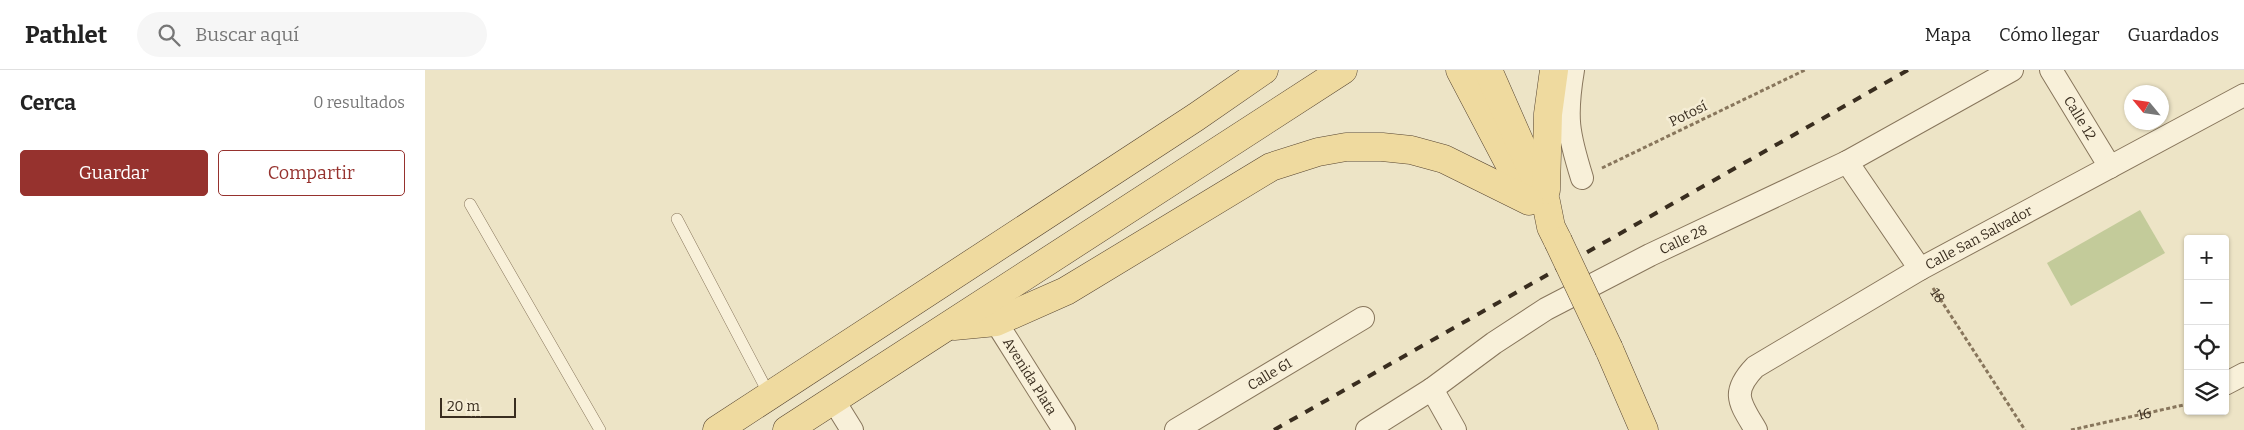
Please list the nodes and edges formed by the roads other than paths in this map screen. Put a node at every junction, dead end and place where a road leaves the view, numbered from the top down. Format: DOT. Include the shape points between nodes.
graph roads {
  1 [pos="1264,70"];
  2 [pos="1343,70"];
  3 [pos="1461,70"];
  4 [pos="1488,70"];
  5 [pos="1554,70"];
  6 [pos="1573,70"];
  7 [pos="2012,70"];
  8 [pos="2051,70"];
  9 [pos="2244,95"];
  10 [pos="1847,162"];
  11 [pos="2110,167"];
  12 [pos="1582,178"];
  13 [pos="470,204"];
  14 [pos="1546,218"];
  15 [pos="677,219"];
  16 [pos="1920,269"];
  17 [pos="1363,318"];
  18 [pos="996,322"];
  19 [pos="949,326"];
  20 [pos="2244,374"];
  21 [pos="2229,382"];
  22 [pos="1432,389"];
  23 [pos="770,396"];
  24 [pos="834,401"];
  25 [pos="600,430"];
  26 [pos="717,430"];
  27 [pos="787,430"];
  28 [pos="852,430"];
  29 [pos="1064,430"];
  30 [pos="1176,430"];
  31 [pos="1367,430"];
  32 [pos="1455,430"];
  33 [pos="1644,430"];
  34 [pos="1756,430"];
  1 -- 23 [label="main road"];
  2 -- 19 [label="main road"];
  3 -- 14 [label="main road"];
  4 -- 14 [label="main road"];
  5 -- 14 [label="main road" via="1548,114"];
  6 -- 12 [label="street" via="1568,131"];
  7 -- 10 [label="street, Calle 28"];
  8 -- 11 [label="street, Calle 12"];
  9 -- 11 [label="street, Calle San Salvador"];
  10 -- 16 [label="street"];
  10 -- 22 [label="street, Calle 28" via="1650,254 1546,309"];
  11 -- 16 [label="street, Calle San Salvador"];
  13 -- 25 [label="lane"];
  14 -- 18 [label="main road" via="1443,159 1382,146 1318,152 1271,167 1066,291"];
  14 -- 33 [label="main road, bridge"];
  15 -- 23 [label="lane"];
  16 -- 34 [label="street, Calle San Salvador" via="1755,368 1739,389 1741,404"];
  17 -- 30 [label="street, Calle 61"];
  18 -- 19 [label="main road"];
  18 -- 29 [label="street, Avenida Plata"];
  19 -- 24 [label="main road"];
  20 -- 21 [label="street"];
  22 -- 31 [label="street, Calle 28"];
  22 -- 32 [label="street"];
  23 -- 26 [label="main road"];
  24 -- 27 [label="main road"];
  24 -- 28 [label="street"];
}
